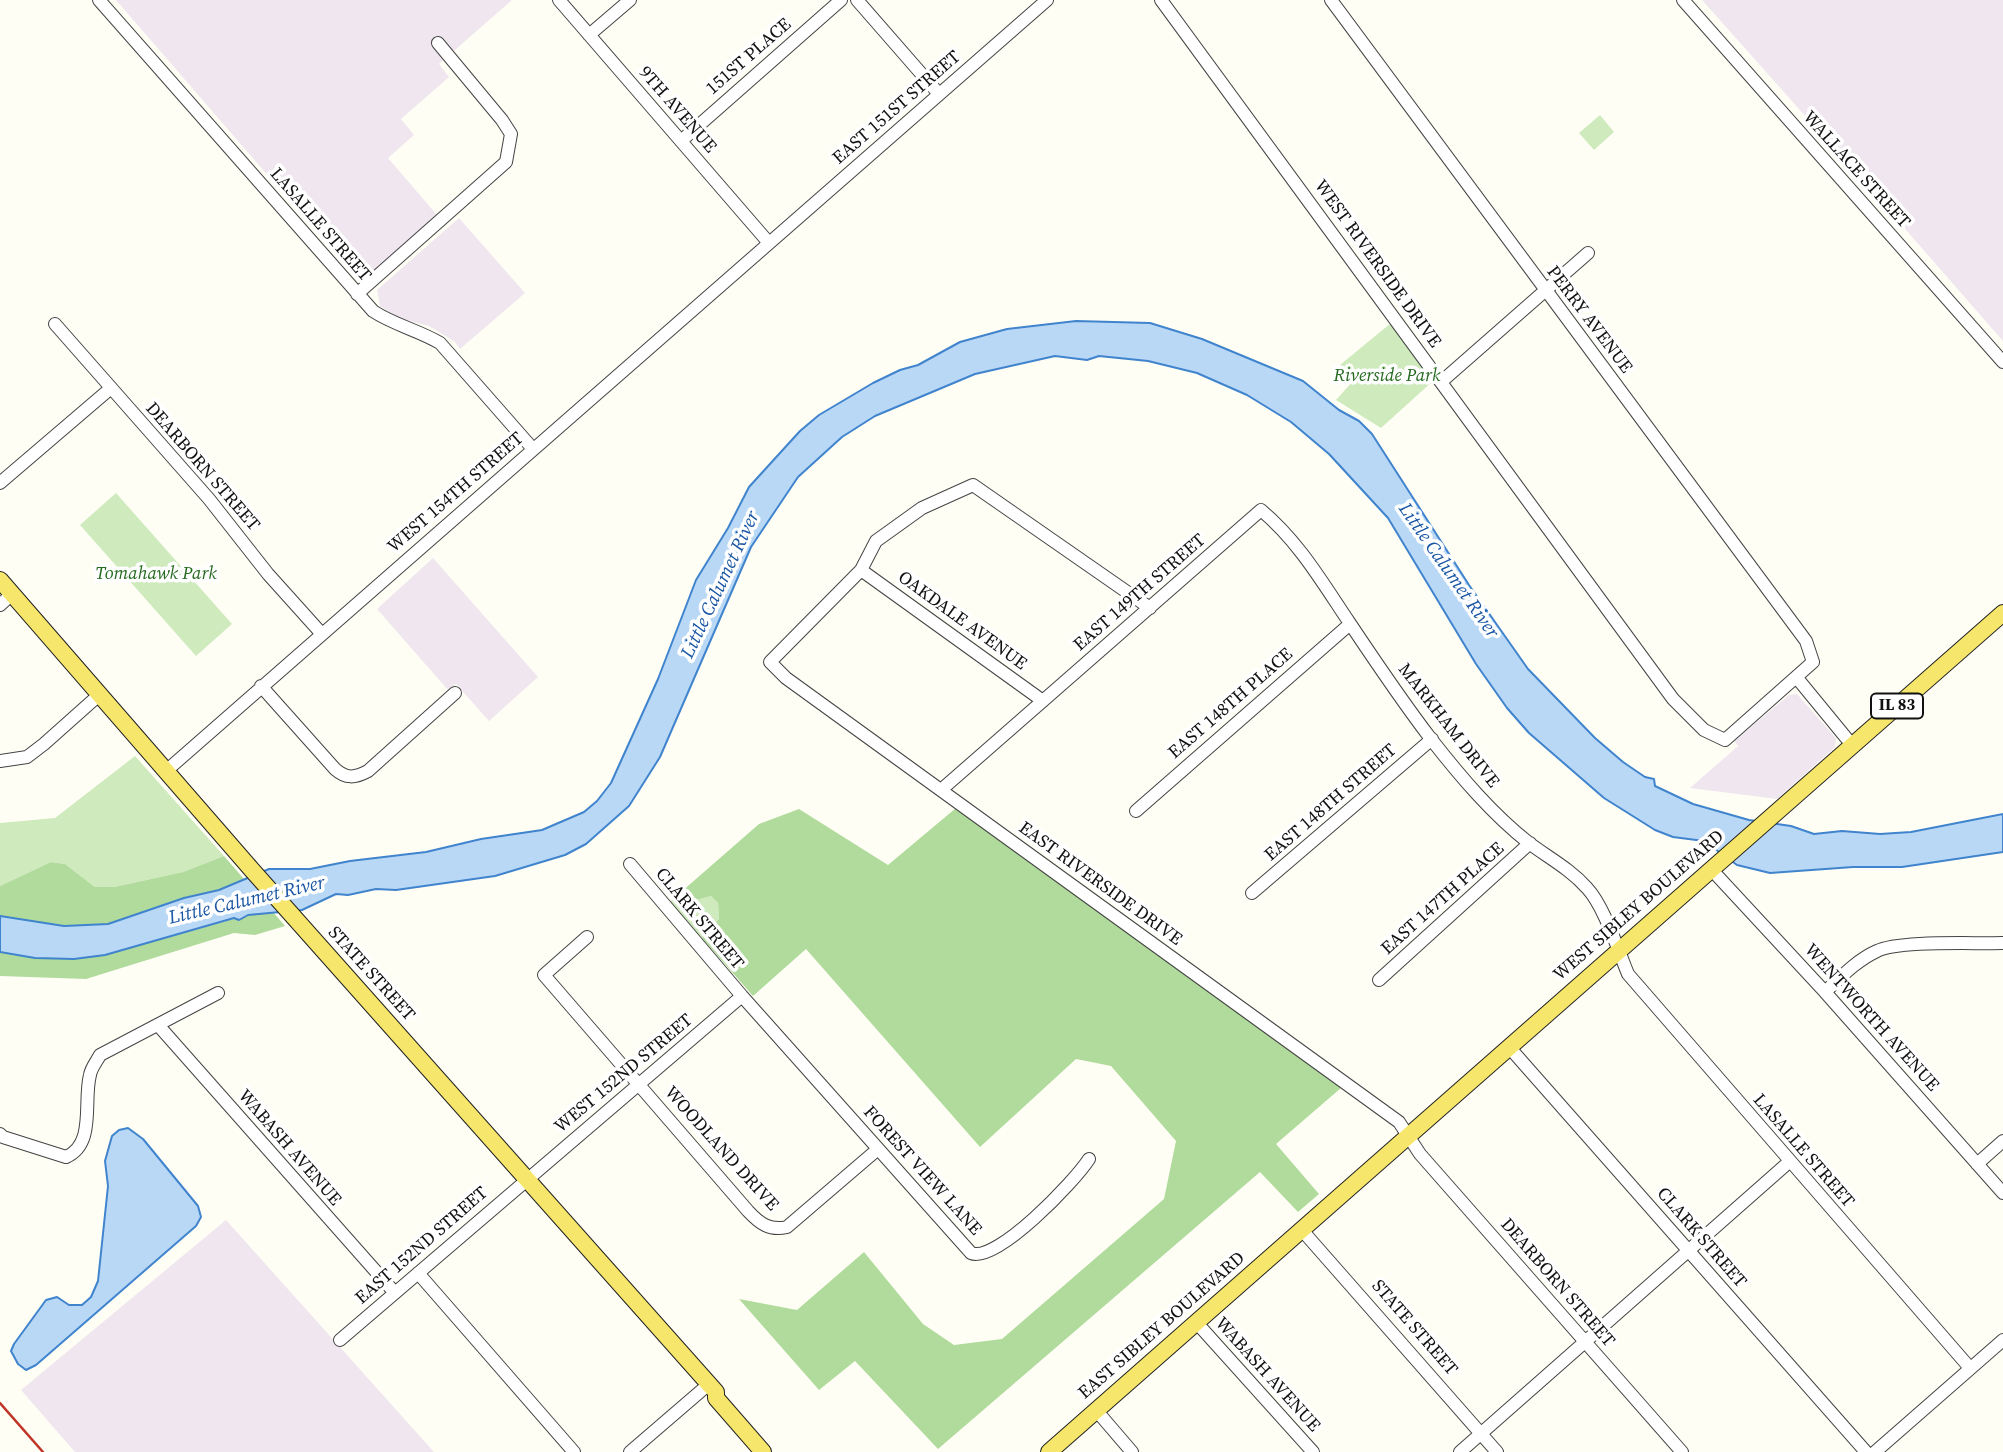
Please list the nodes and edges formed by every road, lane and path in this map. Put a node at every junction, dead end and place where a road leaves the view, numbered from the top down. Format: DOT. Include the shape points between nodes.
graph roads {
  1 [pos="99,0"];
  2 [pos="559,0"];
  3 [pos="629,0"];
  4 [pos="841,0"];
  5 [pos="857,0"];
  6 [pos="1161,0"];
  7 [pos="1331,0"];
  8 [pos="1683,0"];
  9 [pos="1042,2"];
  10 [pos="589,35"];
  11 [pos="438,43"];
  12 [pos="939,94"];
  13 [pos="681,141"];
  14 [pos="769,243"];
  15 [pos="1588,253"];
  16 [pos="1545,291"];
  17 [pos="357,293"];
  18 [pos="55,324"];
  19 [pos="2003,362"];
  20 [pos="1441,382"];
  21 [pos="111,388"];
  22 [pos="533,449"];
  23 [pos="0,483"];
  24 [pos="1261,510"];
  25 [pos="860,570"];
  26 [pos="0,580"];
  27 [pos="6,599"];
  28 [pos="1150,608"];
  29 [pos="2003,613"];
  30 [pos="1350,624"];
  31 [pos="321,633"];
  32 [pos="1797,678"];
  33 [pos="261,686"];
  34 [pos="455,693"];
  35 [pos="99,695"];
  36 [pos="1043,701"];
  37 [pos="1432,739"];
  38 [pos="1852,745"];
  39 [pos="0,761"];
  40 [pos="166,771"];
  41 [pos="941,790"];
  42 [pos="1136,811"];
  43 [pos="1530,844"];
  44 [pos="630,864"];
  45 [pos="1714,866"];
  46 [pos="1252,893"];
  47 [pos="587,937"];
  48 [pos="2003,943"];
  49 [pos="1618,951"];
  50 [pos="1379,980"];
  51 [pos="1825,992"];
  52 [pos="219,993"];
  53 [pos="742,996"];
  54 [pos="158,1025"];
  55 [pos="1509,1047"];
  56 [pos="639,1084"];
  57 [pos="0,1134"];
  58 [pos="1408,1136"];
  59 [pos="2003,1141"];
  60 [pos="878,1149"];
  61 [pos="1088,1158"];
  62 [pos="1789,1162"];
  63 [pos="1977,1164"];
  64 [pos="527,1179"];
  65 [pos="2003,1193"];
  66 [pos="1301,1229"];
  67 [pos="1689,1251"];
  68 [pos="418,1273"];
  69 [pos="394,1293"];
  70 [pos="1196,1322"];
  71 [pos="340,1340"];
  72 [pos="2003,1340"];
  73 [pos="1586,1342"];
  74 [pos="1970,1368"];
  75 [pos="712,1388"];
  76 [pos="1096,1410"];
  77 [pos="1481,1434"];
  78 [pos="575,1452"];
  79 [pos="630,1452"];
  80 [pos="763,1452"];
  81 [pos="776,1452"];
  82 [pos="1048,1452"];
  83 [pos="1132,1452"];
  84 [pos="1313,1452"];
  85 [pos="1461,1452"];
  86 [pos="1497,1452"];
  87 [pos="1682,1452"];
  88 [pos="1866,1452"];
  89 [pos="1875,1452"];
  1 -- 17 [label="street, LASALLE STREET"];
  2 -- 10 [label="street, 9TH AVENUE"];
  3 -- 10 [label="street"];
  4 -- 13 [label="street, 151ST PLACE"];
  5 -- 12 [label="street"];
  6 -- 20 [label="street, WEST RIVERSIDE DRIVE"];
  7 -- 16 [label="street, PERRY AVENUE"];
  8 -- 19 [label="street, WALLACE STREET"];
  9 -- 12 [label="street, EAST 151ST STREET"];
  10 -- 13 [label="street, 9TH AVENUE"];
  11 -- 17 [label="street" via="511,134 506,162"];
  12 -- 14 [label="street, EAST 151ST STREET"];
  13 -- 14 [label="street, 9TH AVENUE"];
  14 -- 22 [label="street, WEST 154TH STREET"];
  15 -- 16 [label="street"];
  16 -- 20 [label="street"];
  16 -- 32 [label="street, PERRY AVENUE" via="1806,641 1813,662"];
  17 -- 22 [label="street, LASALLE STREET" via="389,322 440,343"];
  18 -- 21 [label="street, DEARBORN STREET"];
  20 -- 32 [label="street, WEST RIVERSIDE DRIVE" via="1673,699 1704,730 1725,740"];
  21 -- 23 [label="street"];
  21 -- 31 [label="street, DEARBORN STREET"];
  22 -- 31 [label="street, WEST 154TH STREET"];
  24 -- 28 [label="street, EAST 149TH STREET"];
  24 -- 30 [label="street, MARKHAM DRIVE" via="1305,556"];
  25 -- 28 [label="street" via="876,541 922,508 974,485"];
  25 -- 36 [label="street, OAKDALE AVENUE"];
  25 -- 41 [label="street, EAST RIVERSIDE DRIVE" via="770,662"];
  26 -- 27 [label="main road, STATE STREET"];
  27 -- 35 [label="main road, STATE STREET"];
  28 -- 36 [label="street, EAST 149TH STREET"];
  29 -- 38 [label="main road, WEST SIBLEY BOULEVARD / IL 83"];
  30 -- 37 [label="street, MARKHAM DRIVE"];
  30 -- 42 [label="street, EAST 148TH PLACE"];
  31 -- 33 [label="street, WEST 154TH STREET"];
  32 -- 38 [label="street"];
  33 -- 34 [label="street" via="335,769 349,777 368,771"];
  33 -- 40 [label="street, WEST 154TH STREET"];
  35 -- 39 [label="street" via="27,757"];
  35 -- 40 [label="main road, STATE STREET"];
  36 -- 41 [label="street"];
  37 -- 43 [label="street, MARKHAM DRIVE" via="1492,811"];
  37 -- 46 [label="street, EAST 148TH STREET"];
  38 -- 45 [label="main road, WEST SIBLEY BOULEVARD / IL 83"];
  40 -- 64 [label="main road, STATE STREET"];
  41 -- 58 [label="street, EAST RIVERSIDE DRIVE" via="1399,1122"];
  43 -- 49 [label="street, MARKHAM DRIVE" via="1558,861 1589,890"];
  43 -- 50 [label="street, EAST 147TH PLACE"];
  44 -- 53 [label="street, CLARK STREET"];
  45 -- 49 [label="main road, WEST SIBLEY BOULEVARD / IL 83"];
  45 -- 51 [label="street, WENTWORTH AVENUE"];
  47 -- 56 [label="street" via="544,975"];
  48 -- 51 [label="street" via="1879,949"];
  49 -- 55 [label="main road, WEST SIBLEY BOULEVARD / IL 83"];
  49 -- 62 [label="street, LASALLE STREET" via="1628,974"];
  51 -- 63 [label="street, WENTWORTH AVENUE"];
  52 -- 54 [label="street"];
  53 -- 56 [label="street, WEST 152ND STREET"];
  53 -- 60 [label="street, FOREST VIEW LANE"];
  54 -- 57 [label="street" via="100,1055 90,1074 83,1144 74,1154 66,1157"];
  54 -- 69 [label="street, WABASH AVENUE"];
  55 -- 58 [label="main road, WEST SIBLEY BOULEVARD / IL 83"];
  55 -- 67 [label="street, CLARK STREET"];
  56 -- 60 [label="street, WOODLAND DRIVE" via="748,1212 771,1228 787,1227"];
  56 -- 64 [label="street, WEST 152ND STREET"];
  58 -- 66 [label="main road, WEST SIBLEY BOULEVARD / IL 83"];
  58 -- 73 [label="street, DEARBORN STREET"];
  59 -- 63 [label="street"];
  60 -- 61 [label="street, FOREST VIEW LANE" via="977,1255 995,1249 1032,1220 1080,1173"];
  62 -- 67 [label="street"];
  62 -- 74 [label="street, LASALLE STREET"];
  63 -- 65 [label="street, WENTWORTH AVENUE"];
  64 -- 68 [label="street, EAST 152ND STREET"];
  64 -- 75 [label="main road, STATE STREET"];
  66 -- 70 [label="main road, EAST SIBLEY BOULEVARD / IL 83"];
  66 -- 77 [label="street, STATE STREET"];
  67 -- 73 [label="street"];
  67 -- 88 [label="street, CLARK STREET"];
  68 -- 69 [label="street, EAST 152ND STREET"];
  68 -- 78 [label="street"];
  69 -- 71 [label="street, EAST 152ND STREET"];
  70 -- 76 [label="main road, EAST SIBLEY BOULEVARD / IL 83"];
  70 -- 84 [label="street, WABASH AVENUE"];
  72 -- 74 [label="street"];
  73 -- 77 [label="street"];
  73 -- 87 [label="street, DEARBORN STREET"];
  74 -- 89 [label="street"];
  75 -- 79 [label="street"];
  75 -- 80 [label="main road, STATE STREET"];
  75 -- 81 [label="main road, STATE STREET" via="724,1394"];
  76 -- 82 [label="main road, EAST SIBLEY BOULEVARD / IL 83"];
  76 -- 83 [label="street"];
  77 -- 85 [label="street"];
  77 -- 86 [label="street, STATE STREET"];
}
